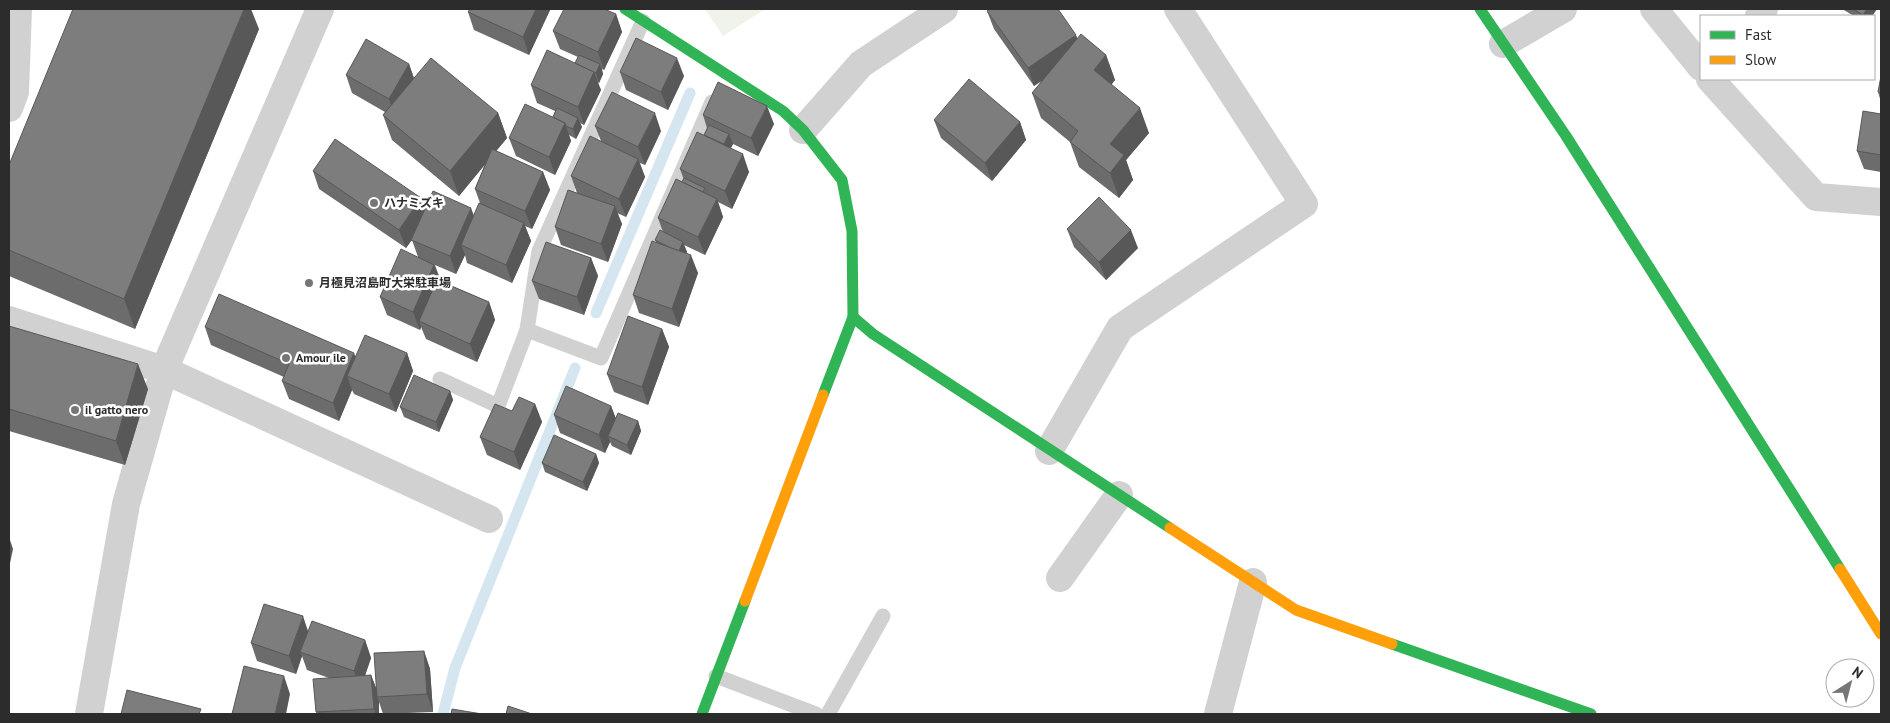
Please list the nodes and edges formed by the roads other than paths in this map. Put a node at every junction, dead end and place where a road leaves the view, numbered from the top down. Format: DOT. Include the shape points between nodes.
graph roads {
  1 [pos="18,9"];
  2 [pos="320,9"];
  3 [pos="624,9"];
  4 [pos="944,9"];
  5 [pos="1178,9"];
  6 [pos="1480,9"];
  7 [pos="1563,9"];
  8 [pos="1654,9"];
  9 [pos="643,20"];
  10 [pos="1503,44"];
  11 [pos="1700,65"];
  12 [pos="724,73"];
  13 [pos="1713,80"];
  14 [pos="9,108"];
  15 [pos="803,130"];
  16 [pos="1881,202"];
  17 [pos="853,317"];
  18 [pos="9,320"];
  19 [pos="527,330"];
  20 [pos="164,370"];
  21 [pos="440,379"];
  22 [pos="1049,451"];
  23 [pos="1119,495"];
  24 [pos="488,519"];
  25 [pos="1060,578"];
  26 [pos="1253,582"];
  27 [pos="883,616"];
  28 [pos="1881,632"];
  29 [pos="716,676"];
  30 [pos="89,714"];
  31 [pos="702,714"];
  32 [pos="816,714"];
  33 [pos="828,714"];
  34 [pos="1218,714"];
  35 [pos="1591,714"];
  1 -- 14 [label="street" via="15,92"];
  2 -- 20 [label="street"];
  3 -- 9 [label="street"];
  4 -- 15 [label="street" via="861,64"];
  5 -- 22 [label="street" via="1304,204 1120,328"];
  6 -- 10 [label="street"];
  7 -- 10 [label="street"];
  8 -- 11 [label="street"];
  9 -- 12 [label="street"];
  9 -- 19 [label="lane" via="539,251"];
  10 -- 28 [label="street" via="1566,136"];
  12 -- 15 [label="street" via="784,111"];
  12 -- 19 [label="lane" via="601,358"];
  13 -- 16 [label="street" via="1816,197"];
  15 -- 17 [label="street" via="842,180 852,231"];
  17 -- 22 [label="street" via="873,334"];
  17 -- 29 [label="street"];
  18 -- 20 [label="street"];
  19 -- 21 [label="lane" via="498,406"];
  20 -- 24 [label="street"];
  20 -- 30 [label="street" via="126,504"];
  22 -- 23 [label="street"];
  23 -- 25 [label="street"];
  23 -- 26 [label="street"];
  26 -- 34 [label="street"];
  26 -- 35 [label="street" via="1296,610"];
  27 -- 33 [label="lane"];
  29 -- 31 [label="street"];
  29 -- 32 [label="lane"];
}
